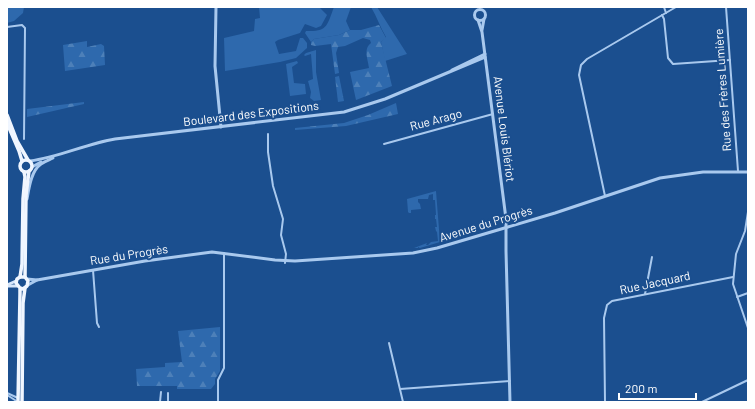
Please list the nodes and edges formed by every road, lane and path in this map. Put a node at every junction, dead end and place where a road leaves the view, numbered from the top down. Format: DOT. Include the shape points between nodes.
graph roads {
  1 [pos="216,7"];
  2 [pos="664,7"];
  3 [pos="676,7"];
  4 [pos="726,7"];
  5 [pos="666,13"];
  6 [pos="662,15"];
  7 [pos="484,19"];
  8 [pos="478,20"];
  9 [pos="7,28"];
  10 [pos="482,32"];
  11 [pos="485,56"];
  12 [pos="730,60"];
  13 [pos="493,114"];
  14 [pos="7,115"];
  15 [pos="7,123"];
  16 [pos="221,126"];
  17 [pos="268,134"];
  18 [pos="24,139"];
  19 [pos="384,144"];
  20 [pos="58,155"];
  21 [pos="29,160"];
  22 [pos="22,161"];
  23 [pos="32,167"];
  24 [pos="29,171"];
  25 [pos="738,171"];
  26 [pos="24,172"];
  27 [pos="748,172"];
  28 [pos="605,196"];
  29 [pos="26,203"];
  30 [pos="748,212"];
  31 [pos="506,228"];
  32 [pos="224,253"];
  33 [pos="652,257"];
  34 [pos="285,262"];
  35 [pos="93,270"];
  36 [pos="733,276"];
  37 [pos="20,277"];
  38 [pos="26,278"];
  39 [pos="38,280"];
  40 [pos="16,281"];
  41 [pos="28,285"];
  42 [pos="7,286"];
  43 [pos="18,287"];
  44 [pos="25,288"];
  45 [pos="748,293"];
  46 [pos="645,294"];
  47 [pos="737,297"];
  48 [pos="100,327"];
  49 [pos="748,328"];
  50 [pos="389,343"];
  51 [pos="748,380"];
  52 [pos="510,381"];
  53 [pos="400,389"];
  54 [pos="161,392"];
  55 [pos="168,393"];
  56 [pos="7,394"];
  57 [pos="20,401"];
  58 [pos="160,402"];
  59 [pos="168,402"];
  60 [pos="218,402"];
  61 [pos="403,402"];
  62 [pos="510,402"];
  63 [pos="605,402"];
  64 [pos="702,402"];
  1 -- 16 [label="street" via="216,76"];
  2 -- 5 [label="street"];
  3 -- 5 [label="street"];
  4 -- 12 [label="street, Rue des Frères Lumière"];
  5 -- 6 [label="street"];
  6 -- 12 [label="street" via="668,58 673,64"];
  6 -- 28 [label="street" via="587,59 579,70"];
  7 -- 8 [label="street"];
  7 -- 8 [label="street" via="485,12 478,9 474,15"];
  7 -- 10 [label="street, Avenue Louis Blériot"];
  8 -- 10 [label="street, Avenue Louis Blériot"];
  9 -- 18 [label="street" via="22,25 25,28"];
  10 -- 11 [label="street, Avenue Louis Blériot"];
  11 -- 13 [label="street, Avenue Louis Blériot"];
  11 -- 16 [label="street, Boulevard des Expositions" via="380,102 344,112"];
  12 -- 25 [label="street, Rue des Frères Lumière"];
  13 -- 19 [label="street, Rue Arago"];
  13 -- 31 [label="street, Avenue Louis Blériot"];
  14 -- 21 [label="main road" via="17,141"];
  15 -- 22 [label="main road"];
  16 -- 20 [label="street, Boulevard des Expositions" via="103,141"];
  17 -- 34 [label="street" via="273,186 283,219"];
  20 -- 21 [label="street, Boulevard des Expositions"];
  20 -- 23 [label="street, Boulevard des Expositions"];
  20 -- 29 [label="street, Boulevard des Expositions" via="44,162 34,173"];
  21 -- 22 [label="main road"];
  21 -- 23 [label="main road"];
  22 -- 26 [label="main road" via="20,168"];
  23 -- 24 [label="main road"];
  24 -- 26 [label="main road"];
  24 -- 29 [label="main road"];
  25 -- 27 [label="street, Avenue du Progrès"];
  25 -- 28 [label="street, Avenue du Progrès" via="674,175"];
  26 -- 37 [label="main road"];
  28 -- 31 [label="street, Avenue du Progrès"];
  29 -- 38 [label="main road"];
  30 -- 36 [label="street" via="745,231 736,254"];
  31 -- 34 [label="street, Avenue du Progrès" via="413,253"];
  31 -- 52 [label="street, Avenue Louis Blériot"];
  32 -- 34 [label="street, Avenue du Progrès"];
  32 -- 35 [label="street, Rue du Progrès" via="198,253"];
  32 -- 60 [label="street" via="224,368 218,380"];
  33 -- 46 [label="street"];
  35 -- 39 [label="street, Rue du Progrès"];
  35 -- 48 [label="street" via="97,323"];
  36 -- 46 [label="street, Rue Jacquard"];
  36 -- 47 [label="street"];
  37 -- 38 [label="main road"];
  37 -- 40 [label="main road"];
  38 -- 39 [label="street, Rue du Progrès"];
  38 -- 41 [label="main road"];
  39 -- 41 [label="street, Rue du Progrès"];
  40 -- 42 [label="main road"];
  40 -- 43 [label="main road"];
  41 -- 44 [label="main road"];
  42 -- 43 [label="main road"];
  43 -- 44 [label="main road"];
  43 -- 57 [label="main road"];
  44 -- 57 [label="main road"];
  45 -- 47 [label="street"];
  46 -- 63 [label="street, Rue Jacquard" via="612,301 607,305 604,318"];
  47 -- 49 [label="street"];
  50 -- 53 [label="street"];
  51 -- 64 [label="street"];
  52 -- 53 [label="street"];
  52 -- 62 [label="street, Avenue Louis Blériot"];
  53 -- 61 [label="street"];
  54 -- 58 [label="street"];
  55 -- 59 [label="street"];
  56 -- 57 [label="street"];
}
